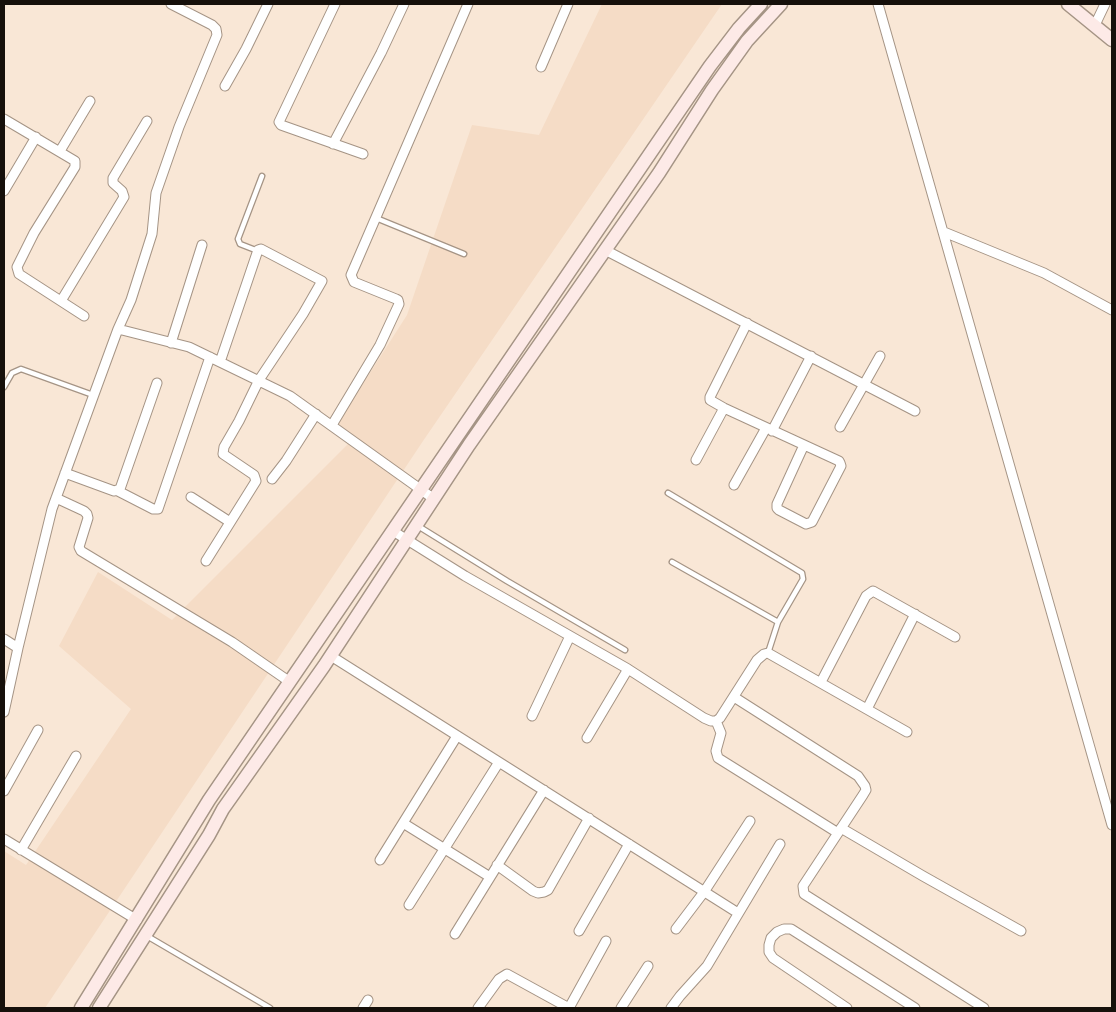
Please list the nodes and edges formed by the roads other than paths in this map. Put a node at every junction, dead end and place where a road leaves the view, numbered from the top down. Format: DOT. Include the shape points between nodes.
graph roads {
  1 [pos="171,4"];
  2 [pos="268,4"];
  3 [pos="335,4"];
  4 [pos="404,4"];
  5 [pos="468,4"];
  6 [pos="568,4"];
  7 [pos="761,4"];
  8 [pos="781,4"];
  9 [pos="878,4"];
  10 [pos="1068,4"];
  11 [pos="1105,4"];
  12 [pos="1095,25"];
  13 [pos="1112,40"];
  14 [pos="541,67"];
  15 [pos="225,86"];
  16 [pos="90,101"];
  17 [pos="4,119"];
  18 [pos="147,121"];
  19 [pos="36,137"];
  20 [pos="333,144"];
  21 [pos="60,151"];
  22 [pos="363,154"];
  23 [pos="262,176"];
  24 [pos="4,191"];
  25 [pos="619,199"];
  26 [pos="634,209"];
  27 [pos="376,218"];
  28 [pos="944,232"];
  29 [pos="202,246"];
  30 [pos="605,250"];
  31 [pos="258,251"];
  32 [pos="464,254"];
  33 [pos="61,301"];
  34 [pos="1112,310"];
  35 [pos="84,316"];
  36 [pos="747,323"];
  37 [pos="118,329"];
  38 [pos="171,343"];
  39 [pos="811,356"];
  40 [pos="880,356"];
  41 [pos="210,357"];
  42 [pos="220,362"];
  43 [pos="259,380"];
  44 [pos="157,383"];
  45 [pos="865,384"];
  46 [pos="4,387"];
  47 [pos="94,395"];
  48 [pos="724,408"];
  49 [pos="916,411"];
  50 [pos="316,414"];
  51 [pos="332,426"];
  52 [pos="840,427"];
  53 [pos="769,429"];
  54 [pos="804,445"];
  55 [pos="696,460"];
  56 [pos="65,473"];
  57 [pos="272,479"];
  58 [pos="734,485"];
  59 [pos="421,490"];
  60 [pos="118,491"];
  61 [pos="668,493"];
  62 [pos="191,497"];
  63 [pos="56,498"];
  64 [pos="434,498"];
  65 [pos="230,522"];
  66 [pos="416,526"];
  67 [pos="393,531"];
  68 [pos="408,539"];
  69 [pos="206,561"];
  70 [pos="672,562"];
  71 [pos="915,614"];
  72 [pos="778,622"];
  73 [pos="570,636"];
  74 [pos="955,637"];
  75 [pos="4,639"];
  76 [pos="18,648"];
  77 [pos="625,650"];
  78 [pos="768,653"];
  79 [pos="330,656"];
  80 [pos="628,669"];
  81 [pos="290,682"];
  82 [pos="821,682"];
  83 [pos="734,697"];
  84 [pos="4,706"];
  85 [pos="867,708"];
  86 [pos="532,716"];
  87 [pos="716,721"];
  88 [pos="38,730"];
  89 [pos="907,732"];
  90 [pos="457,736"];
  91 [pos="587,738"];
  92 [pos="76,756"];
  93 [pos="499,762"];
  94 [pos="4,790"];
  95 [pos="544,790"];
  96 [pos="209,800"];
  97 [pos="223,809"];
  98 [pos="589,818"];
  99 [pos="750,821"];
  100 [pos="403,823"];
  101 [pos="1112,826"];
  102 [pos="839,830"];
  103 [pos="4,839"];
  104 [pos="629,844"];
  105 [pos="780,844"];
  106 [pos="444,849"];
  107 [pos="21,850"];
  108 [pos="380,860"];
  109 [pos="497,865"];
  110 [pos="490,877"];
  111 [pos="704,892"];
  112 [pos="410,905"];
  113 [pos="738,913"];
  114 [pos="137,920"];
  115 [pos="676,929"];
  116 [pos="1021,931"];
  117 [pos="579,932"];
  118 [pos="455,934"];
  119 [pos="146,935"];
  120 [pos="606,941"];
  121 [pos="648,966"];
  122 [pos="81,1008"];
  123 [pos="99,1008"];
  124 [pos="270,1008"];
  125 [pos="478,1008"];
  126 [pos="569,1008"];
  127 [pos="621,1008"];
  128 [pos="672,1008"];
  129 [pos="847,1008"];
  130 [pos="915,1008"];
  131 [pos="984,1008"];
  1 -- 37 [label="street" via="212,26 217,35 156,193 152,234"];
  2 -- 15 [label="street"];
  3 -- 20 [label="street" via="279,122"];
  4 -- 20 [label="street"];
  5 -- 27 [label="street"];
  6 -- 14 [label="street"];
  7 -- 25 [label="main road" via="710,66"];
  8 -- 26 [label="main road" via="747,41"];
  9 -- 28 [label="street"];
  10 -- 12 [label="main road"];
  11 -- 12 [label="street"];
  12 -- 13 [label="main road"];
  16 -- 21 [label="street"];
  17 -- 19 [label="street"];
  18 -- 33 [label="street" via="113,178 113,183 124,197"];
  19 -- 21 [label="street"];
  19 -- 24 [label="street"];
  20 -- 22 [label="street"];
  21 -- 33 [label="street" via="75,161 75,167 34,232 17,267 20,274"];
  23 -- 31 [label="lane" via="238,239 240,244"];
  25 -- 26 [label="main road"];
  25 -- 59 [label="main road"];
  26 -- 30 [label="main road"];
  27 -- 32 [label="lane"];
  27 -- 51 [label="street" via="351,278 398,300 399,304 380,345"];
  28 -- 34 [label="street" via="1044,273"];
  28 -- 101 [label="street"];
  29 -- 38 [label="street"];
  30 -- 36 [label="street"];
  30 -- 64 [label="main road"];
  31 -- 42 [label="street"];
  31 -- 43 [label="street" via="261,249 323,282"];
  33 -- 35 [label="street"];
  36 -- 39 [label="street"];
  36 -- 48 [label="street" via="710,397 712,402"];
  37 -- 38 [label="street"];
  37 -- 47 [label="street"];
  38 -- 41 [label="street"];
  39 -- 45 [label="street"];
  39 -- 53 [label="street"];
  40 -- 45 [label="street"];
  41 -- 42 [label="street"];
  41 -- 60 [label="street" via="158,509"];
  42 -- 43 [label="street"];
  43 -- 50 [label="street"];
  43 -- 65 [label="street" via="222,451 254,475 256,481"];
  44 -- 60 [label="street"];
  45 -- 49 [label="street"];
  45 -- 52 [label="street"];
  46 -- 47 [label="lane" via="12,373 21,369"];
  47 -- 56 [label="street"];
  48 -- 53 [label="street"];
  48 -- 55 [label="street"];
  50 -- 51 [label="street"];
  50 -- 57 [label="street"];
  51 -- 59 [label="street"];
  53 -- 54 [label="street"];
  53 -- 58 [label="street"];
  54 -- 54 [label="street" via="839,461 841,466 812,522 806,524 779,510 777,504"];
  56 -- 60 [label="street"];
  56 -- 63 [label="street"];
  59 -- 64 [label="street"];
  59 -- 67 [label="main road"];
  61 -- 72 [label="lane" via="802,573 801,582"];
  62 -- 65 [label="street"];
  63 -- 76 [label="street"];
  63 -- 81 [label="street" via="87,514 79,547 81,551 232,642"];
  64 -- 66 [label="main road"];
  65 -- 69 [label="street"];
  66 -- 68 [label="main road"];
  66 -- 77 [label="lane"];
  67 -- 68 [label="street"];
  67 -- 81 [label="main road"];
  68 -- 73 [label="street"];
  68 -- 79 [label="main road"];
  70 -- 72 [label="lane"];
  71 -- 74 [label="street"];
  71 -- 82 [label="street" via="877,592 870,592"];
  71 -- 85 [label="street"];
  72 -- 78 [label="lane"];
  73 -- 80 [label="street"];
  73 -- 86 [label="street"];
  75 -- 76 [label="street"];
  76 -- 84 [label="street"];
  78 -- 82 [label="street"];
  78 -- 83 [label="street" via="757,660"];
  79 -- 90 [label="street"];
  79 -- 97 [label="main road"];
  80 -- 87 [label="street" via="704,718"];
  80 -- 91 [label="street"];
  81 -- 96 [label="main road"];
  82 -- 85 [label="street"];
  83 -- 87 [label="street"];
  83 -- 102 [label="street" via="863,781 866,790"];
  85 -- 89 [label="street"];
  87 -- 102 [label="street" via="721,733 716,751 718,758"];
  88 -- 94 [label="street"];
  90 -- 93 [label="street"];
  90 -- 100 [label="street"];
  92 -- 107 [label="street"];
  93 -- 95 [label="street"];
  93 -- 106 [label="street"];
  95 -- 98 [label="street"];
  95 -- 109 [label="street"];
  96 -- 97 [label="main road"];
  96 -- 114 [label="main road"];
  97 -- 119 [label="main road"];
  98 -- 104 [label="street"];
  98 -- 109 [label="street" via="548,890 533,891"];
  99 -- 111 [label="street"];
  100 -- 106 [label="street"];
  100 -- 108 [label="street"];
  102 -- 116 [label="street"];
  102 -- 131 [label="street" via="803,886 804,894"];
  103 -- 107 [label="street"];
  104 -- 111 [label="street"];
  104 -- 117 [label="street"];
  105 -- 113 [label="street"];
  106 -- 110 [label="street"];
  106 -- 112 [label="street"];
  107 -- 114 [label="street"];
  109 -- 110 [label="street"];
  110 -- 118 [label="street"];
  111 -- 113 [label="street"];
  111 -- 115 [label="street"];
  113 -- 128 [label="street" via="703,972"];
  114 -- 122 [label="main road"];
  119 -- 123 [label="main road"];
  119 -- 124 [label="lane"];
  120 -- 126 [label="street"];
  121 -- 127 [label="street"];
  125 -- 126 [label="street" via="499,979 507,974"];
  129 -- 130 [label="street" via="773,958 768,952 768,945 777,932 791,930"];
}
